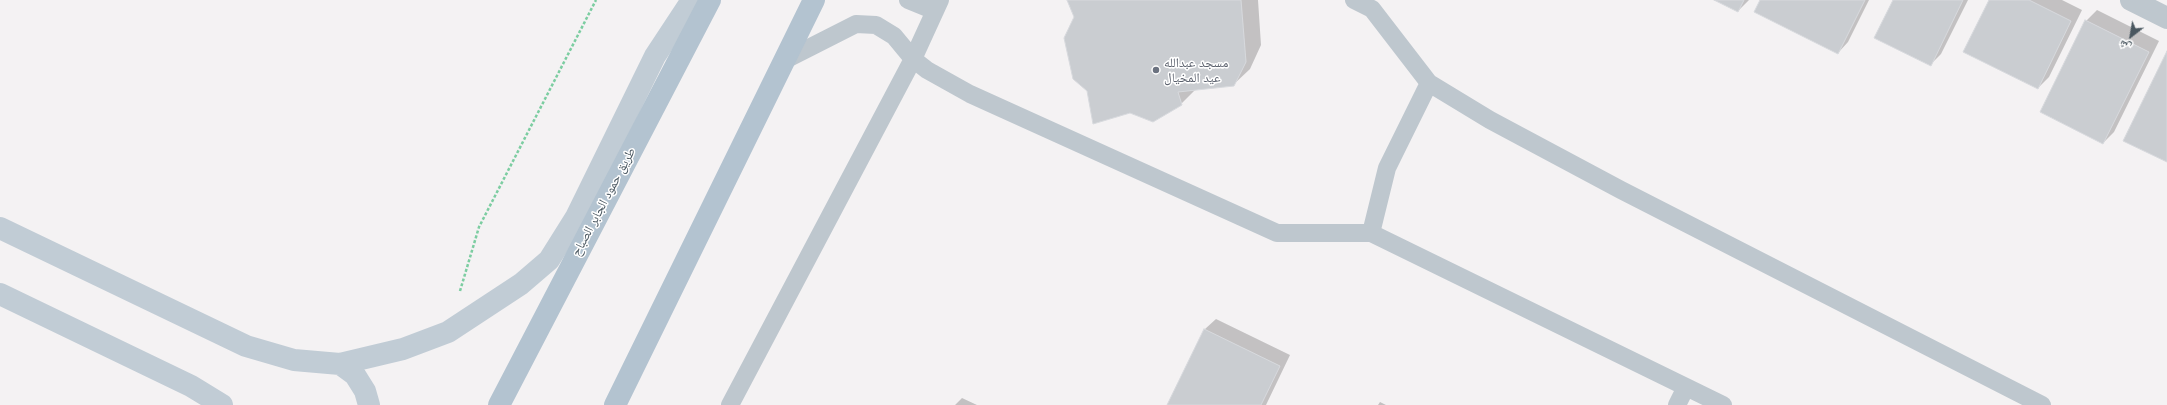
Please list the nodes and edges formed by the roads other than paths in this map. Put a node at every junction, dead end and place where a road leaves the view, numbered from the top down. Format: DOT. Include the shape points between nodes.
graph roads {
  1 [pos="692,0"];
  2 [pos="710,0"];
  3 [pos="814,0"];
  4 [pos="908,0"];
  5 [pos="1354,0"];
  6 [pos="2131,0"];
  7 [pos="938,5"];
  8 [pos="2167,18"];
  9 [pos="913,59"];
  10 [pos="785,60"];
  11 [pos="1429,83"];
  12 [pos="0,228"];
  13 [pos="1371,233"];
  14 [pos="0,294"];
  15 [pos="340,364"];
  16 [pos="1686,387"];
  17 [pos="505,399"];
  18 [pos="222,405"];
  19 [pos="369,405"];
  20 [pos="615,405"];
  21 [pos="730,405"];
  22 [pos="1677,405"];
  23 [pos="1723,405"];
  24 [pos="2042,405"];
  1 -- 15 [label="street" via="655,56 576,217 549,260 521,284 448,332 403,349"];
  2 -- 17 [label="main road, طريق حمود الجابر الصباح"];
  3 -- 10 [label="main road"];
  4 -- 7 [label="lane"];
  5 -- 11 [label="lane" via="1372,9"];
  6 -- 8 [label="street"];
  7 -- 9 [label="lane"];
  9 -- 10 [label="lane" via="894,36 876,25 856,24"];
  9 -- 13 [label="lane" via="927,70 977,97 1277,233"];
  9 -- 21 [label="lane"];
  10 -- 20 [label="main road"];
  11 -- 13 [label="lane" via="1387,168"];
  11 -- 24 [label="lane" via="1490,120 1621,190"];
  12 -- 15 [label="street" via="246,346 294,360"];
  13 -- 16 [label="lane"];
  14 -- 18 [label="street" via="191,386"];
  15 -- 19 [label="street" via="355,375 365,391"];
  16 -- 22 [label="lane"];
  16 -- 23 [label="lane"];
}
